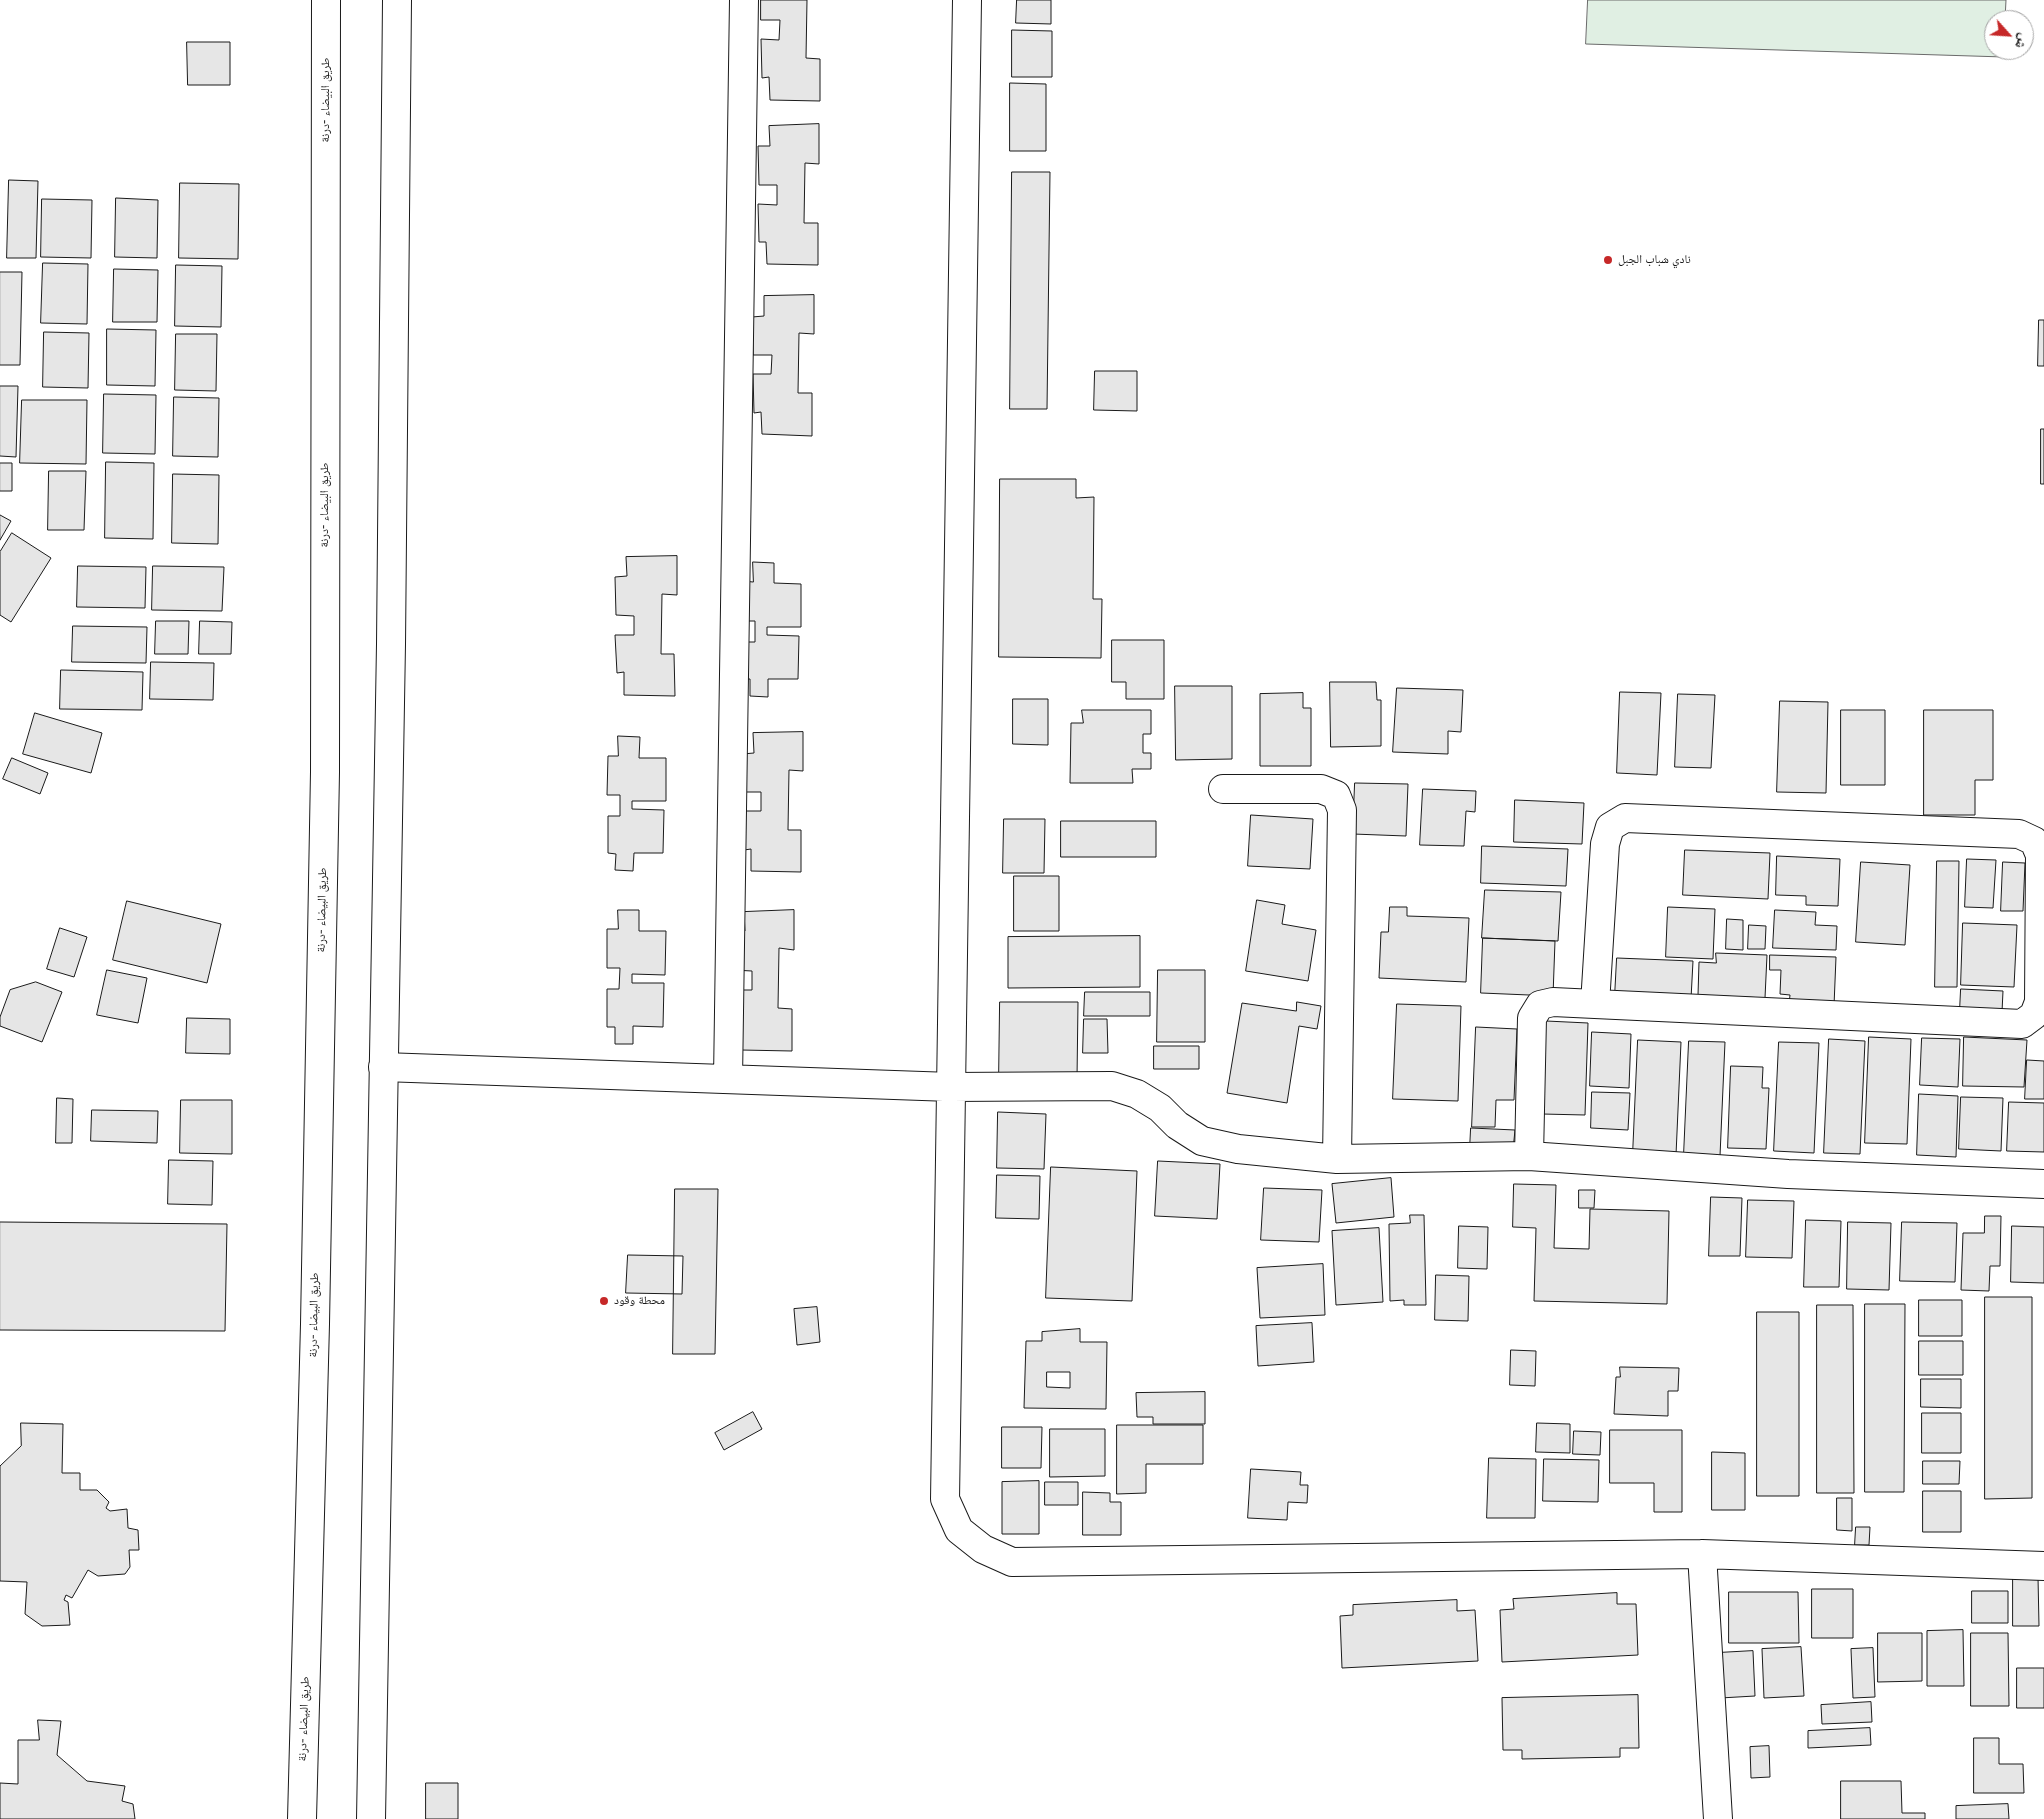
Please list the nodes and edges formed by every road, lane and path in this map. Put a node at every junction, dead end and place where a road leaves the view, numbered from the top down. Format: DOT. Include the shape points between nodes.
graph roads {
  1 [pos="326,0"];
  2 [pos="397,0"];
  3 [pos="744,0"];
  4 [pos="967,0"];
  5 [pos="1223,789"];
  6 [pos="1595,1004"];
  7 [pos="383,1067"];
  8 [pos="728,1079"];
  9 [pos="951,1087"];
  10 [pos="1529,1156"];
  11 [pos="1337,1159"];
  12 [pos="2044,1184"];
  13 [pos="1702,1554"];
  14 [pos="2044,1566"];
  15 [pos="302,1819"];
  16 [pos="371,1819"];
  17 [pos="1718,1819"];
  1 -- 15 [label="main road, طريق البيضاء -درنة" via="325,782"];
  2 -- 7 [label="main road"];
  3 -- 8 [label="main road"];
  4 -- 9 [label="main road"];
  5 -- 11 [label="main road" via="1321,789 1336,795 1342,810"];
  6 -- 6 [label="main road" via="2022,1024 2034,1015 2039,1002 2040,855 2034,841 2019,834 1625,818 1610,827 1605,844"];
  6 -- 10 [label="main road" via="1553,1002 1540,1005 1532,1018"];
  7 -- 8 [label="main road"];
  7 -- 16 [label="main road"];
  8 -- 9 [label="main road"];
  9 -- 11 [label="main road" via="1112,1086 1137,1094 1160,1108 1202,1141 1238,1149"];
  9 -- 13 [label="main road" via="944,1499 959,1530 983,1549 1012,1562"];
  10 -- 11 [label="main road"];
  10 -- 12 [label="main road" via="1788,1174"];
  13 -- 14 [label="main road"];
  13 -- 17 [label="main road"];
}
